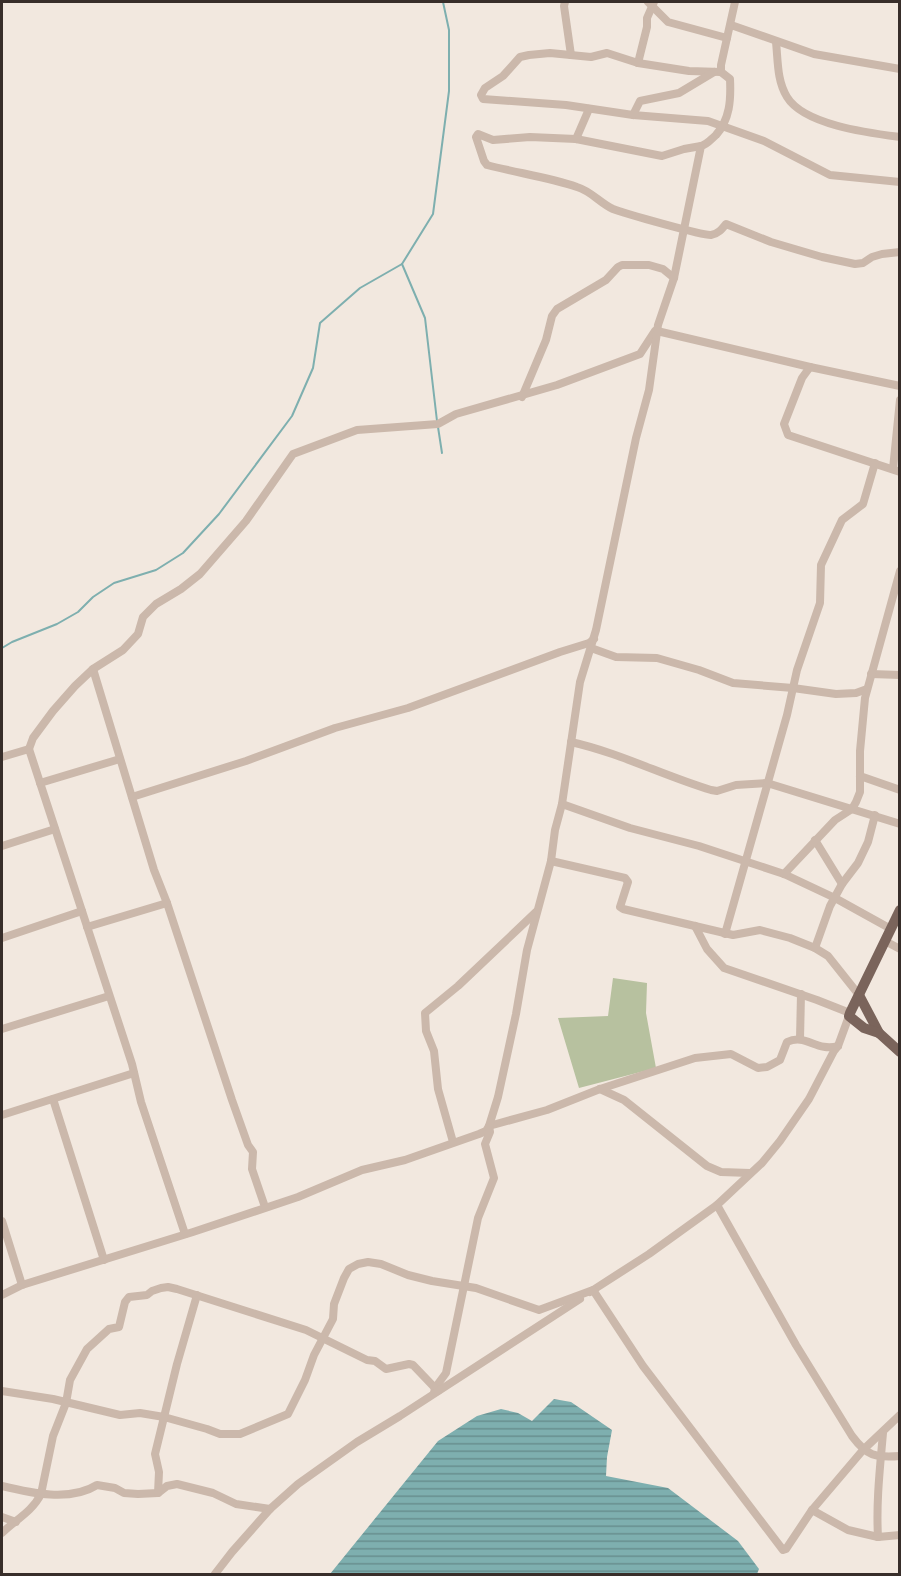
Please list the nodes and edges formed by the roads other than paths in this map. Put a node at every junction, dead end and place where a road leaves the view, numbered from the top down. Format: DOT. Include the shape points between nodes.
graph roads {
  1 [pos="565,2"];
  2 [pos="735,2"];
  3 [pos="652,4"];
  4 [pos="731,25"];
  5 [pos="727,38"];
  6 [pos="776,42"];
  7 [pos="571,55"];
  8 [pos="638,63"];
  9 [pos="900,69"];
  10 [pos="718,72"];
  11 [pos="589,109"];
  12 [pos="633,116"];
  13 [pos="724,126"];
  14 [pos="900,136"];
  15 [pos="576,139"];
  16 [pos="701,146"];
  17 [pos="900,182"];
  18 [pos="684,228"];
  19 [pos="900,252"];
  20 [pos="674,278"];
  21 [pos="658,328"];
  22 [pos="810,367"];
  23 [pos="900,386"];
  24 [pos="522,397"];
  25 [pos="900,400"];
  26 [pos="875,463"];
  27 [pos="896,471"];
  28 [pos="900,572"];
  29 [pos="592,644"];
  30 [pos="93,669"];
  31 [pos="870,674"];
  32 [pos="900,675"];
  33 [pos="793,688"];
  34 [pos="867,689"];
  35 [pos="571,742"];
  36 [pos="29,748"];
  37 [pos="2,758"];
  38 [pos="120,759"];
  39 [pos="860,776"];
  40 [pos="40,783"];
  41 [pos="767,783"];
  42 [pos="900,790"];
  43 [pos="132,797"];
  44 [pos="562,804"];
  45 [pos="852,809"];
  46 [pos="875,815"];
  47 [pos="900,824"];
  48 [pos="55,829"];
  49 [pos="815,840"];
  50 [pos="2,846"];
  51 [pos="551,861"];
  52 [pos="745,861"];
  53 [pos="784,873"];
  54 [pos="842,884"];
  55 [pos="835,898"];
  56 [pos="168,903"];
  57 [pos="900,910"];
  58 [pos="82,911"];
  59 [pos="536,912"];
  60 [pos="695,926"];
  61 [pos="87,927"];
  62 [pos="891,928"];
  63 [pos="725,934"];
  64 [pos="2,938"];
  65 [pos="885,941"];
  66 [pos="815,948"];
  67 [pos="900,949"];
  68 [pos="801,994"];
  69 [pos="859,995"];
  70 [pos="109,996"];
  71 [pos="850,1015"];
  72 [pos="2,1029"];
  73 [pos="879,1033"];
  74 [pos="800,1039"];
  75 [pos="838,1046"];
  76 [pos="900,1052"];
  77 [pos="134,1073"];
  78 [pos="600,1089"];
  79 [pos="53,1099"];
  80 [pos="2,1115"];
  81 [pos="489,1126"];
  82 [pos="453,1142"];
  83 [pos="750,1173"];
  84 [pos="717,1205"];
  85 [pos="265,1207"];
  86 [pos="2,1221"];
  87 [pos="186,1234"];
  88 [pos="104,1260"];
  89 [pos="22,1286"];
  90 [pos="464,1287"];
  91 [pos="593,1290"];
  92 [pos="2,1295"];
  93 [pos="197,1295"];
  94 [pos="323,1337"];
  95 [pos="437,1390"];
  96 [pos="2,1392"];
  97 [pos="66,1403"];
  98 [pos="900,1415"];
  99 [pos="164,1417"];
  100 [pos="883,1433"];
  101 [pos="863,1450"];
  102 [pos="900,1456"];
  103 [pos="880,1457"];
  104 [pos="2,1486"];
  105 [pos="158,1493"];
  106 [pos="41,1494"];
  107 [pos="270,1509"];
  108 [pos="812,1510"];
  109 [pos="2,1517"];
  110 [pos="16,1522"];
  111 [pos="2,1533"];
  112 [pos="900,1535"];
  113 [pos="878,1537"];
  114 [pos="215,1575"];
  1 -- 7 [label="street"];
  2 -- 4 [label="street"];
  3 -- 5 [label="street" via="668,22"];
  3 -- 8 [label="street"];
  4 -- 5 [label="street"];
  4 -- 6 [label="street"];
  5 -- 10 [label="street"];
  6 -- 9 [label="street" via="824,56"];
  6 -- 14 [label="street" via="779,78 794,107 821,122"];
  7 -- 8 [label="street" via="591,57 607,52"];
  7 -- 11 [label="street" via="522,56 481,95 483,99"];
  8 -- 10 [label="street"];
  10 -- 12 [label="street" via="679,93 640,101"];
  10 -- 13 [label="street" via="728,76 730,86"];
  11 -- 12 [label="street"];
  11 -- 15 [label="street"];
  12 -- 13 [label="street" via="708,121"];
  13 -- 16 [label="street" via="708,144"];
  13 -- 17 [label="street" via="764,141 830,175"];
  15 -- 16 [label="street" via="662,156"];
  15 -- 18 [label="street" via="493,140 478,134 476,137 487,165 547,177 580,188 613,209"];
  16 -- 18 [label="street"];
  18 -- 19 [label="street" via="711,235 726,224 771,242 859,264"];
  18 -- 20 [label="street"];
  20 -- 21 [label="street"];
  20 -- 24 [label="street" via="656,267 622,265 606,280 557,309"];
  21 -- 22 [label="street"];
  21 -- 24 [label="street" via="635,357"];
  21 -- 29 [label="street" via="649,390"];
  22 -- 23 [label="street"];
  22 -- 26 [label="street" via="787,412 784,424 788,435"];
  24 -- 30 [label="street" via="456,414 438,424 357,430 293,454 246,521 200,574 156,604 123,650"];
  25 -- 27 [label="street"];
  26 -- 27 [label="street"];
  26 -- 33 [label="street" via="863,504 842,520 823,559 819,572 820,603"];
  28 -- 31 [label="street"];
  29 -- 33 [label="street" via="616,657 657,658 733,683"];
  29 -- 35 [label="street" via="580,682"];
  29 -- 43 [label="street"];
  30 -- 36 [label="street" via="53,711"];
  30 -- 38 [label="street"];
  31 -- 32 [label="street"];
  31 -- 34 [label="street"];
  33 -- 34 [label="street" via="836,694"];
  33 -- 41 [label="street"];
  34 -- 39 [label="street"];
  35 -- 41 [label="street" via="711,790"];
  35 -- 44 [label="street"];
  36 -- 37 [label="street"];
  36 -- 40 [label="street"];
  38 -- 40 [label="street"];
  38 -- 43 [label="street"];
  39 -- 42 [label="street"];
  39 -- 45 [label="street" via="860,792"];
  40 -- 48 [label="street"];
  41 -- 45 [label="street"];
  41 -- 52 [label="street"];
  43 -- 56 [label="street"];
  44 -- 51 [label="street"];
  44 -- 52 [label="street"];
  45 -- 46 [label="street"];
  45 -- 49 [label="street"];
  46 -- 47 [label="street"];
  46 -- 54 [label="street" via="858,863"];
  48 -- 50 [label="street"];
  48 -- 58 [label="street"];
  49 -- 53 [label="street"];
  49 -- 54 [label="street"];
  51 -- 59 [label="street"];
  51 -- 60 [label="street" via="624,878 628,882 622,909"];
  52 -- 53 [label="street"];
  52 -- 63 [label="street"];
  53 -- 55 [label="street"];
  54 -- 55 [label="street"];
  55 -- 62 [label="street"];
  55 -- 66 [label="street"];
  56 -- 61 [label="street"];
  56 -- 85 [label="street" via="232,1100 253,1152 252,1169"];
  57 -- 62 [label="main road"];
  58 -- 61 [label="street"];
  58 -- 64 [label="street"];
  59 -- 81 [label="street"];
  59 -- 82 [label="street" via="425,1013 438,1089"];
  60 -- 63 [label="street"];
  60 -- 68 [label="street" via="707,949 724,968"];
  61 -- 70 [label="street"];
  62 -- 65 [label="main road"];
  63 -- 66 [label="street" via="760,930"];
  65 -- 67 [label="street"];
  65 -- 69 [label="main road"];
  66 -- 69 [label="street" via="828,956"];
  68 -- 71 [label="street"];
  68 -- 74 [label="street"];
  69 -- 71 [label="main road"];
  69 -- 73 [label="main road"];
  70 -- 72 [label="street"];
  70 -- 77 [label="street"];
  71 -- 73 [label="main road" via="864,1028"];
  71 -- 75 [label="street"];
  73 -- 76 [label="main road"];
  74 -- 75 [label="street" via="826,1049"];
  74 -- 78 [label="street" via="787,1042 780,1060 768,1067 752,1066 731,1054 695,1058"];
  75 -- 83 [label="street" via="798,1116 769,1156"];
  77 -- 79 [label="street"];
  77 -- 87 [label="street"];
  78 -- 81 [label="street"];
  78 -- 83 [label="street" via="624,1100 707,1166 721,1172"];
  79 -- 80 [label="street"];
  79 -- 88 [label="street"];
  81 -- 82 [label="street" via="486,1131"];
  81 -- 90 [label="street" via="485,1146 494,1178 478,1218"];
  82 -- 85 [label="street" via="405,1160 362,1170"];
  83 -- 84 [label="street"];
  84 -- 91 [label="street"];
  84 -- 101 [label="street" via="796,1344"];
  85 -- 87 [label="street"];
  86 -- 89 [label="street"];
  87 -- 88 [label="street"];
  88 -- 89 [label="street"];
  89 -- 92 [label="street"];
  90 -- 91 [label="street" via="539,1310"];
  90 -- 94 [label="street" via="408,1275 381,1264 358,1264 344,1278 333,1319"];
  90 -- 95 [label="street" via="445,1376"];
  91 -- 95 [label="street"];
  91 -- 108 [label="street" via="648,1372 781,1548 786,1549"];
  93 -- 94 [label="street"];
  93 -- 97 [label="street" via="168,1287 129,1297 119,1327 109,1329 84,1353 67,1388"];
  93 -- 99 [label="street"];
  94 -- 95 [label="street" via="386,1369 413,1365"];
  94 -- 99 [label="street" via="285,1416 248,1432 230,1435"];
  95 -- 107 [label="street" via="357,1442"];
  96 -- 97 [label="street"];
  97 -- 99 [label="street" via="120,1415"];
  97 -- 106 [label="street" via="53,1436"];
  98 -- 100 [label="street"];
  99 -- 105 [label="street" via="155,1454"];
  100 -- 101 [label="street"];
  100 -- 103 [label="street"];
  101 -- 103 [label="street"];
  101 -- 108 [label="street"];
  102 -- 103 [label="street"];
  103 -- 113 [label="street"];
  104 -- 106 [label="street"];
  105 -- 106 [label="street" via="124,1493 97,1485 88,1491"];
  105 -- 107 [label="street" via="167,1485 177,1484 213,1493 236,1504"];
  106 -- 110 [label="street"];
  107 -- 114 [label="street"];
  108 -- 113 [label="street" via="841,1528"];
  109 -- 110 [label="street"];
  110 -- 111 [label="street"];
  112 -- 113 [label="street"];
}
